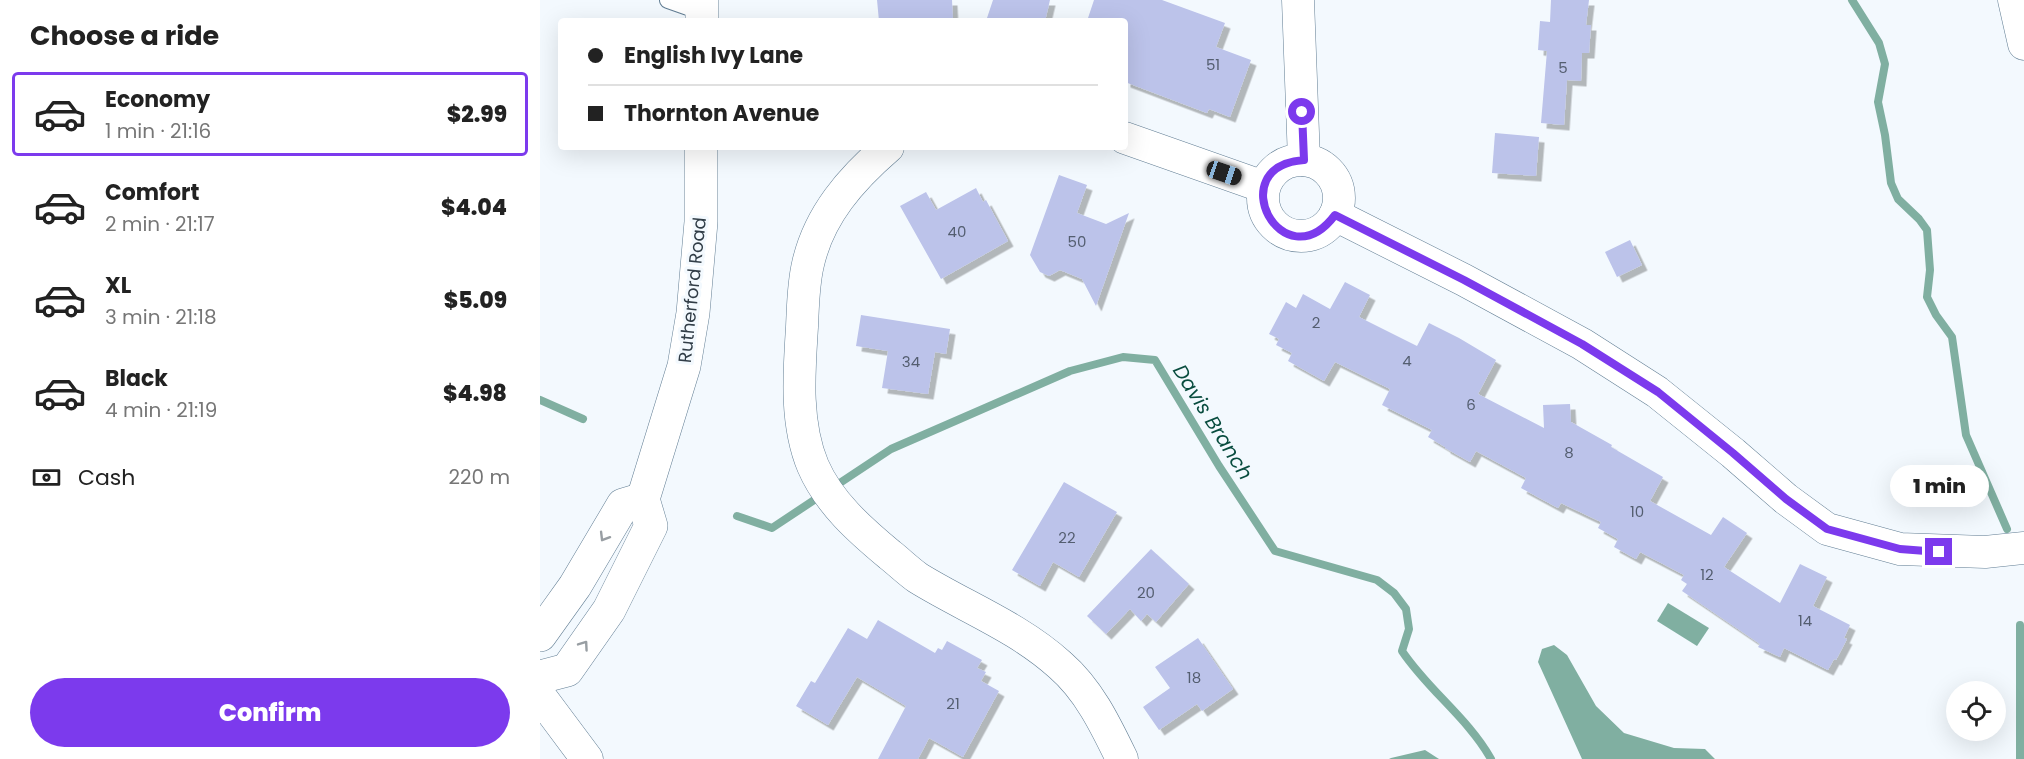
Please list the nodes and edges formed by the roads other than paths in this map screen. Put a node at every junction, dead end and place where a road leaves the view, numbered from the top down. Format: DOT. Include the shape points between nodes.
graph roads {
  1 [pos="668,0"];
  2 [pos="1298,0"];
  3 [pos="2014,0"];
  4 [pos="702,11"];
  5 [pos="2024,44"];
  6 [pos="1128,139"];
  7 [pos="701,150"];
  8 [pos="885,150"];
  9 [pos="1304,160"];
  10 [pos="1264,187"];
  11 [pos="1335,215"];
  12 [pos="643,499"];
  13 [pos="2024,548"];
  14 [pos="543,624"];
  15 [pos="540,677"];
  16 [pos="540,696"];
  17 [pos="587,759"];
  18 [pos="1122,759"];
  1 -- 4 [label="lane"];
  2 -- 9 [label="street"];
  3 -- 5 [label="street"];
  6 -- 10 [label="street"];
  7 -- 12 [label="street, Rutherford Road" via="699,259 684,366"];
  8 -- 18 [label="street" via="840,194 807,265 800,358 801,420 813,465 840,508 916,577 1015,631 1061,665 1090,699"];
  9 -- 10 [label="street" via="1279,166"];
  9 -- 11 [label="street" via="1331,174 1339,194"];
  10 -- 11 [label="street" via="1265,212 1281,231 1293,235 1318,232"];
  11 -- 13 [label="street" via="1582,344 1658,392 1827,529 1900,549 1985,552"];
  12 -- 14 [label="street, one-way" via="623,505 575,586"];
  15 -- 12 [label="street, one-way" via="567,670 609,610 651,526"];
  16 -- 17 [label="street"];
}
